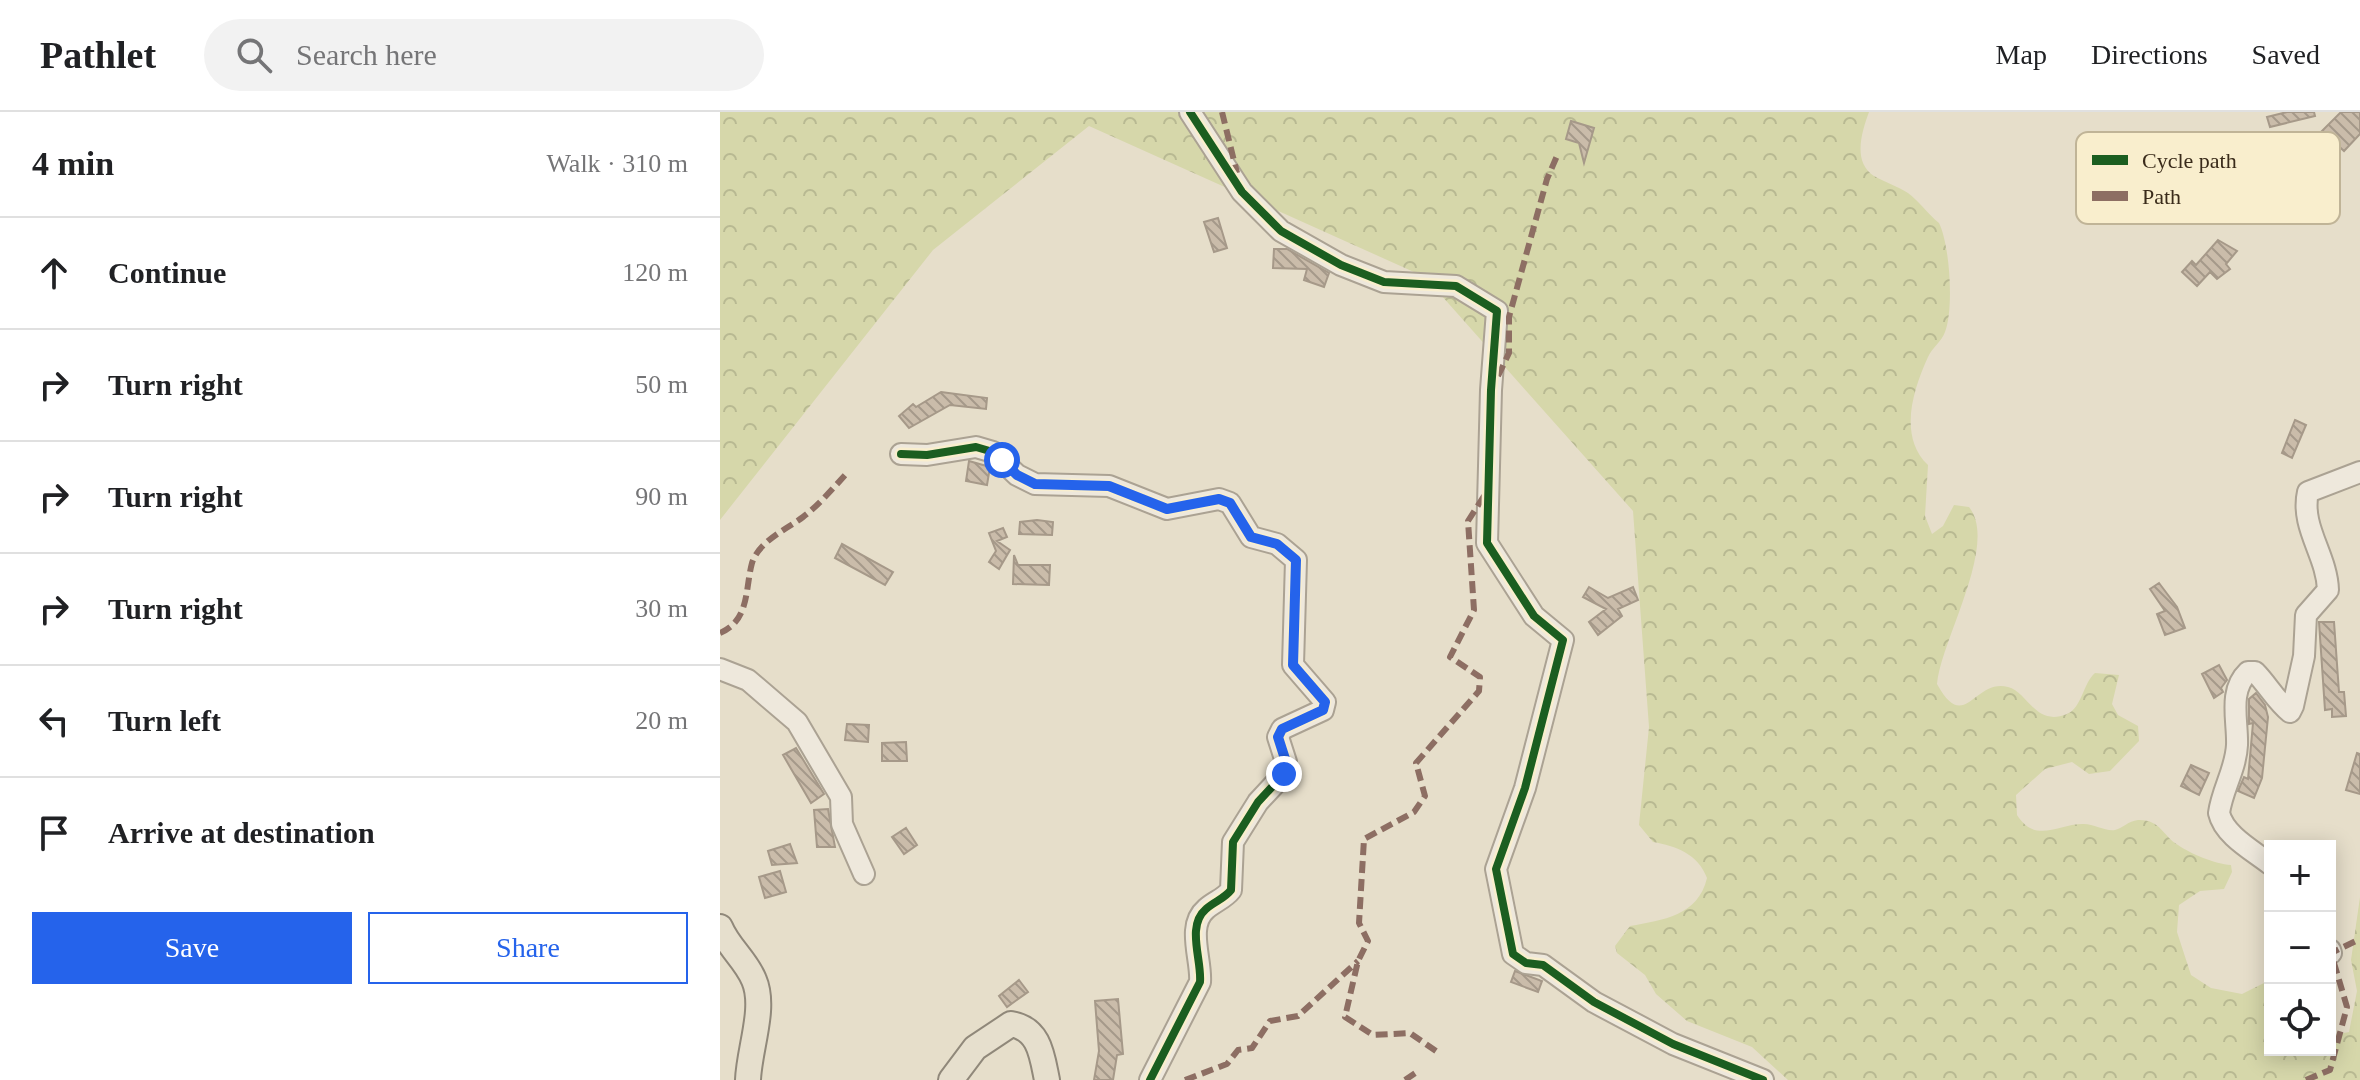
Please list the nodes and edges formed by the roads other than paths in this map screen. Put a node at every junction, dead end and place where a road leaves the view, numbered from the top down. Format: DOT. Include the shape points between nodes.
graph roads {
  1 [pos="1190,112"];
  2 [pos="901,454"];
  3 [pos="2360,472"];
  4 [pos="720,669"];
  5 [pos="2264,859"];
  6 [pos="864,874"];
  7 [pos="720,927"];
  8 [pos="748,1080"];
  9 [pos="951,1080"];
  10 [pos="1047,1080"];
  11 [pos="1150,1080"];
  12 [pos="1763,1080"];
  1 -- 12 [label="street" via="1242,192 1281,231 1384,282 1456,286 1497,311 1487,543 1534,616 1563,640 1525,788 1496,869 1513,954 1543,965 1594,1002 1673,1044"];
  2 -- 11 [label="street" via="976,447 993,452 1035,484 1109,486 1167,509 1219,499 1230,503 1251,537 1277,544 1296,560 1293,665 1325,702 1323,710 1291,724 1278,737 1284,774 1249,813 1233,842 1231,890 1205,909 1196,928 1200,982"];
  3 -- 5 [label="street" via="2308,492 2304,509 2328,590 2306,615 2304,656 2290,712 2255,672 2243,677 2238,691 2237,744 2219,813 2221,823"];
  4 -- 6 [label="street" via="748,680 797,722 841,797 842,824"];
  7 -- 8 [label="main road" via="758,991"];
  9 -- 10 [label="main road" via="975,1048 1011,1024 1036,1038"];
}
